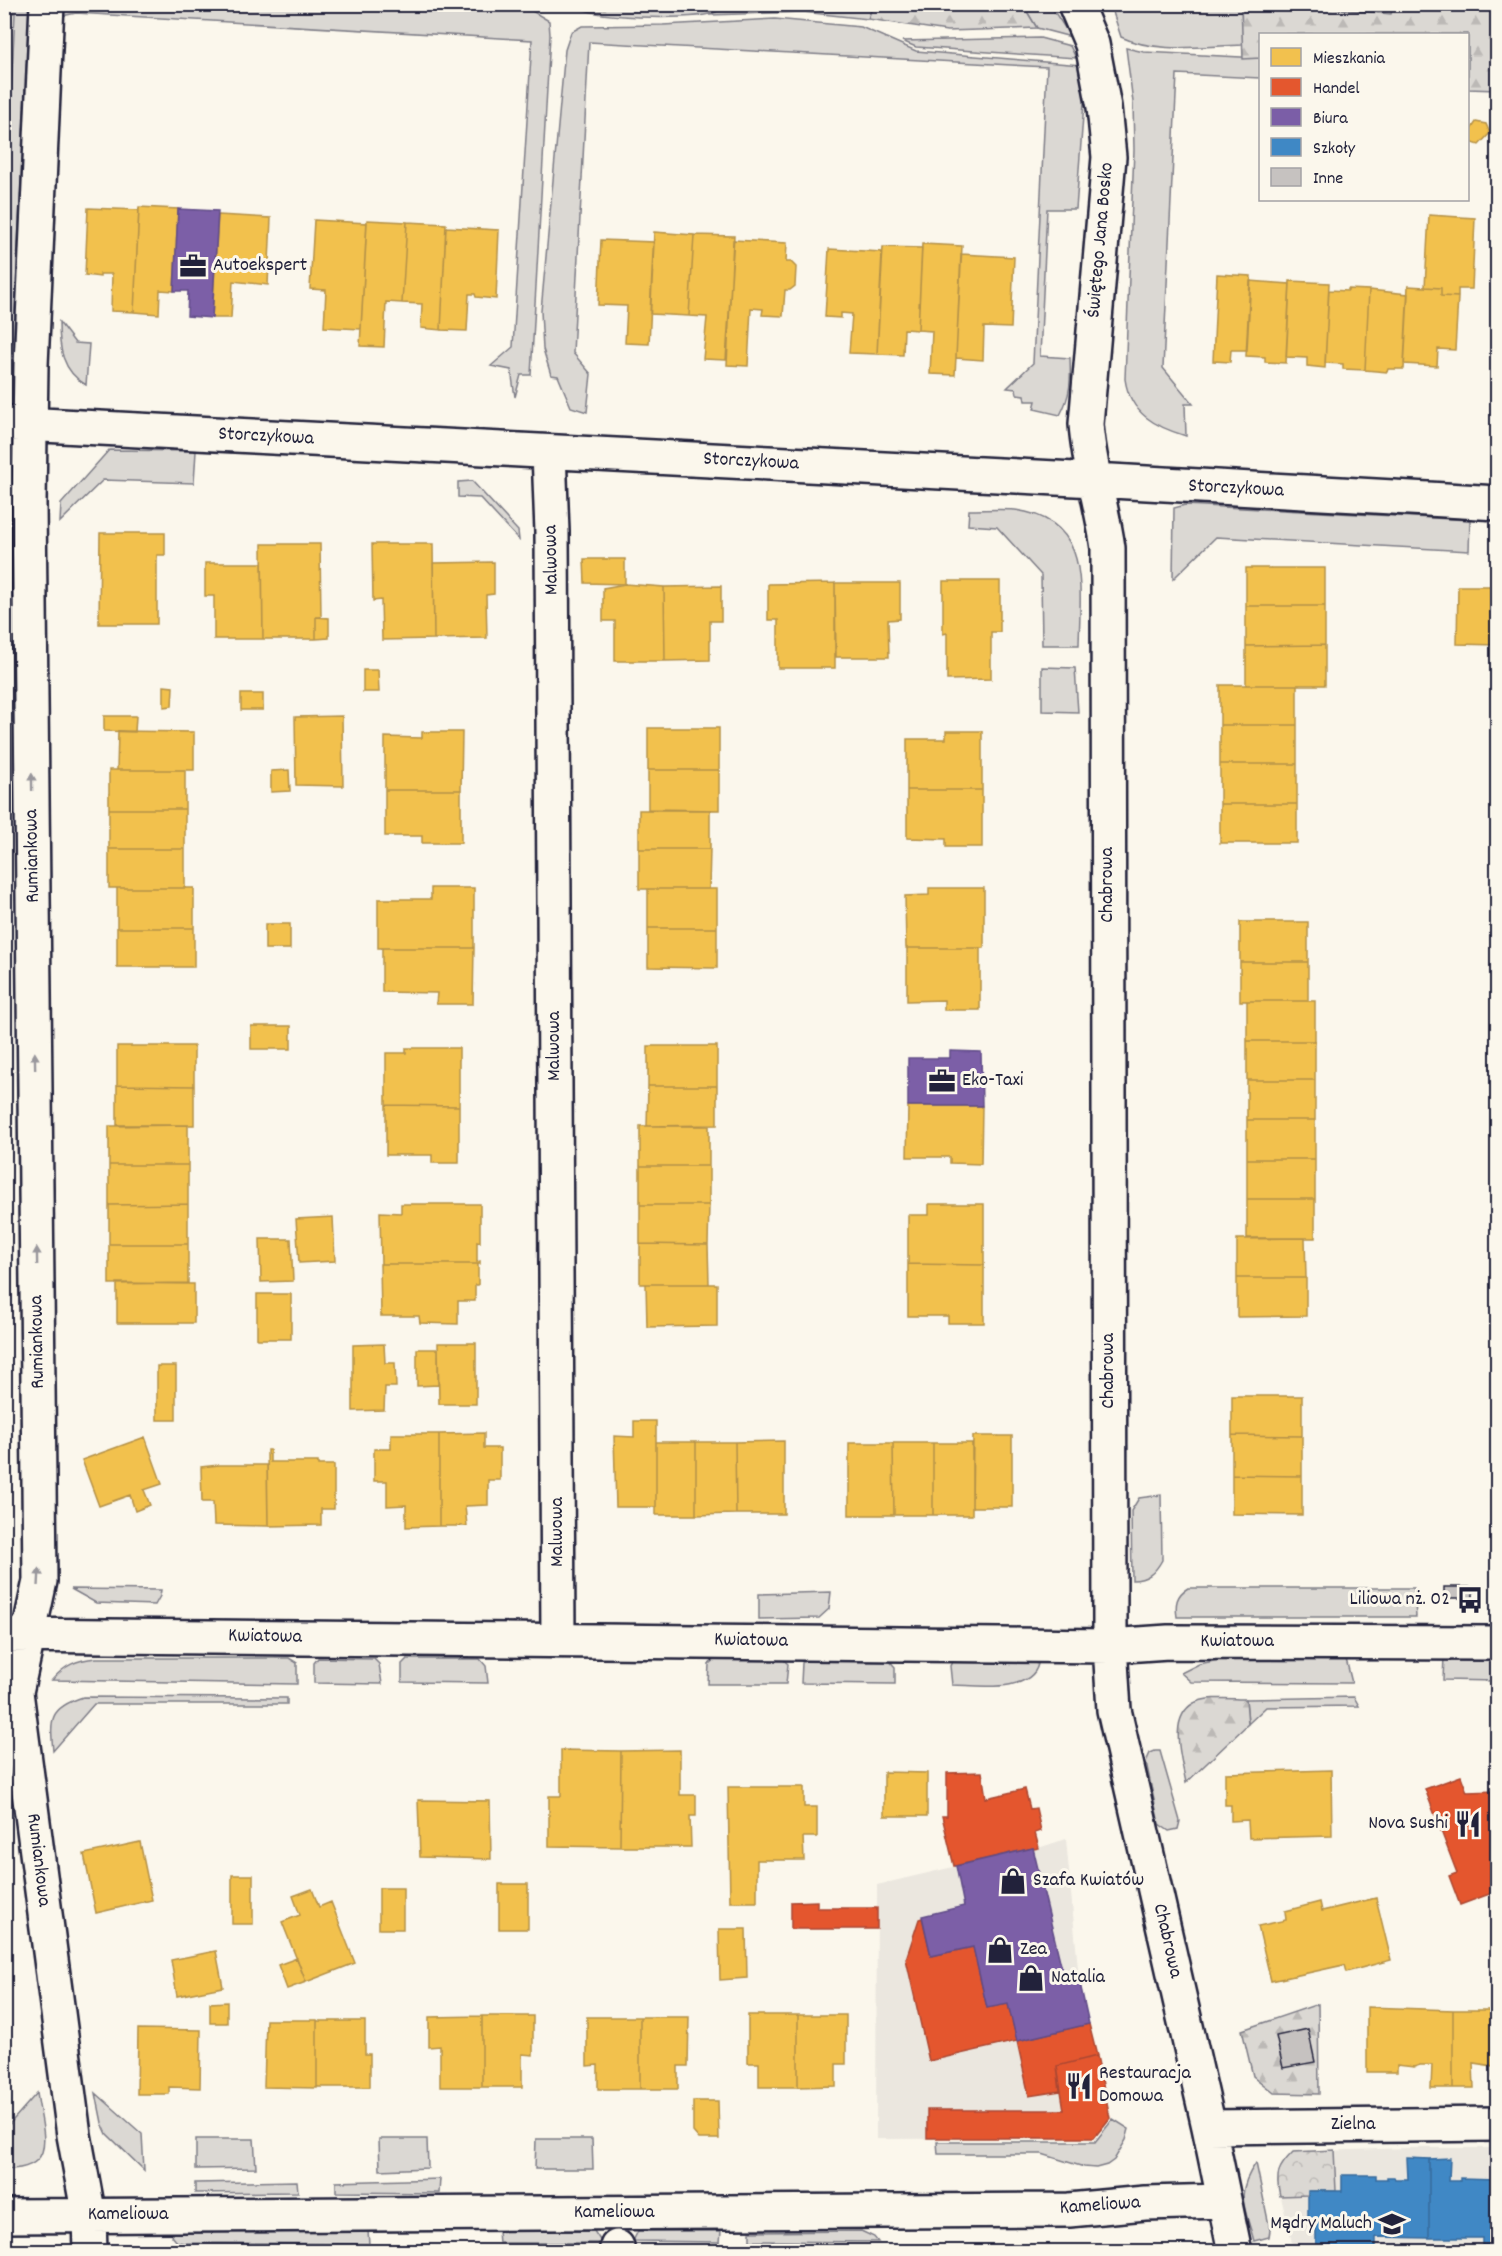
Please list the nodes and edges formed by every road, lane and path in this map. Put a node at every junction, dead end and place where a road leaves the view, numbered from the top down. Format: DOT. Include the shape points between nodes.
graph roads {
  1 [pos="47,4"];
  2 [pos="1075,4"];
  3 [pos="18,424"];
  4 [pos="549,452"];
  5 [pos="1094,480"];
  6 [pos="1497,504"];
  7 [pos="17,1635"];
  8 [pos="558,1639"];
  9 [pos="1497,1643"];
  10 [pos="1110,1646"];
  11 [pos="1497,2124"];
  12 [pos="1209,2127"];
  13 [pos="1224,2201"];
  14 [pos="4,2216"];
  15 [pos="89,2216"];
  16 [pos="90,2252"];
  17 [pos="1235,2252"];
  1 -- 3 [label="street, Rumiankowa" via="31,365"];
  2 -- 5 [label="street, Świętego Jana Bosko" via="1092,44 1109,157 1086,424"];
  3 -- 4 [label="street, Storczykowa"];
  7 -- 3 [label="street, Rumiankowa, one-way" via="40,1581 29,515"];
  4 -- 5 [label="street, Storczykowa"];
  4 -- 8 [label="street, Malwowa"];
  5 -- 6 [label="street, Storczykowa"];
  5 -- 10 [label="street, Chabrowa" via="1108,558"];
  7 -- 8 [label="street, Kwiatowa"];
  7 -- 15 [label="street, Rumiankowa" via="16,1692 74,2135"];
  8 -- 10 [label="street, Kwiatowa"];
  9 -- 10 [label="street, Kwiatowa" via="1168,1642"];
  10 -- 12 [label="street, Chabrowa" via="1114,1710"];
  11 -- 12 [label="street, Zielna"];
  12 -- 13 [label="street, Chabrowa"];
  13 -- 15 [label="street, Kameliowa" via="1070,2210"];
  13 -- 17 [label="street, Chabrowa"];
  14 -- 15 [label="street, Kameliowa"];
  15 -- 16 [label="street, Rumiankowa"];
}
